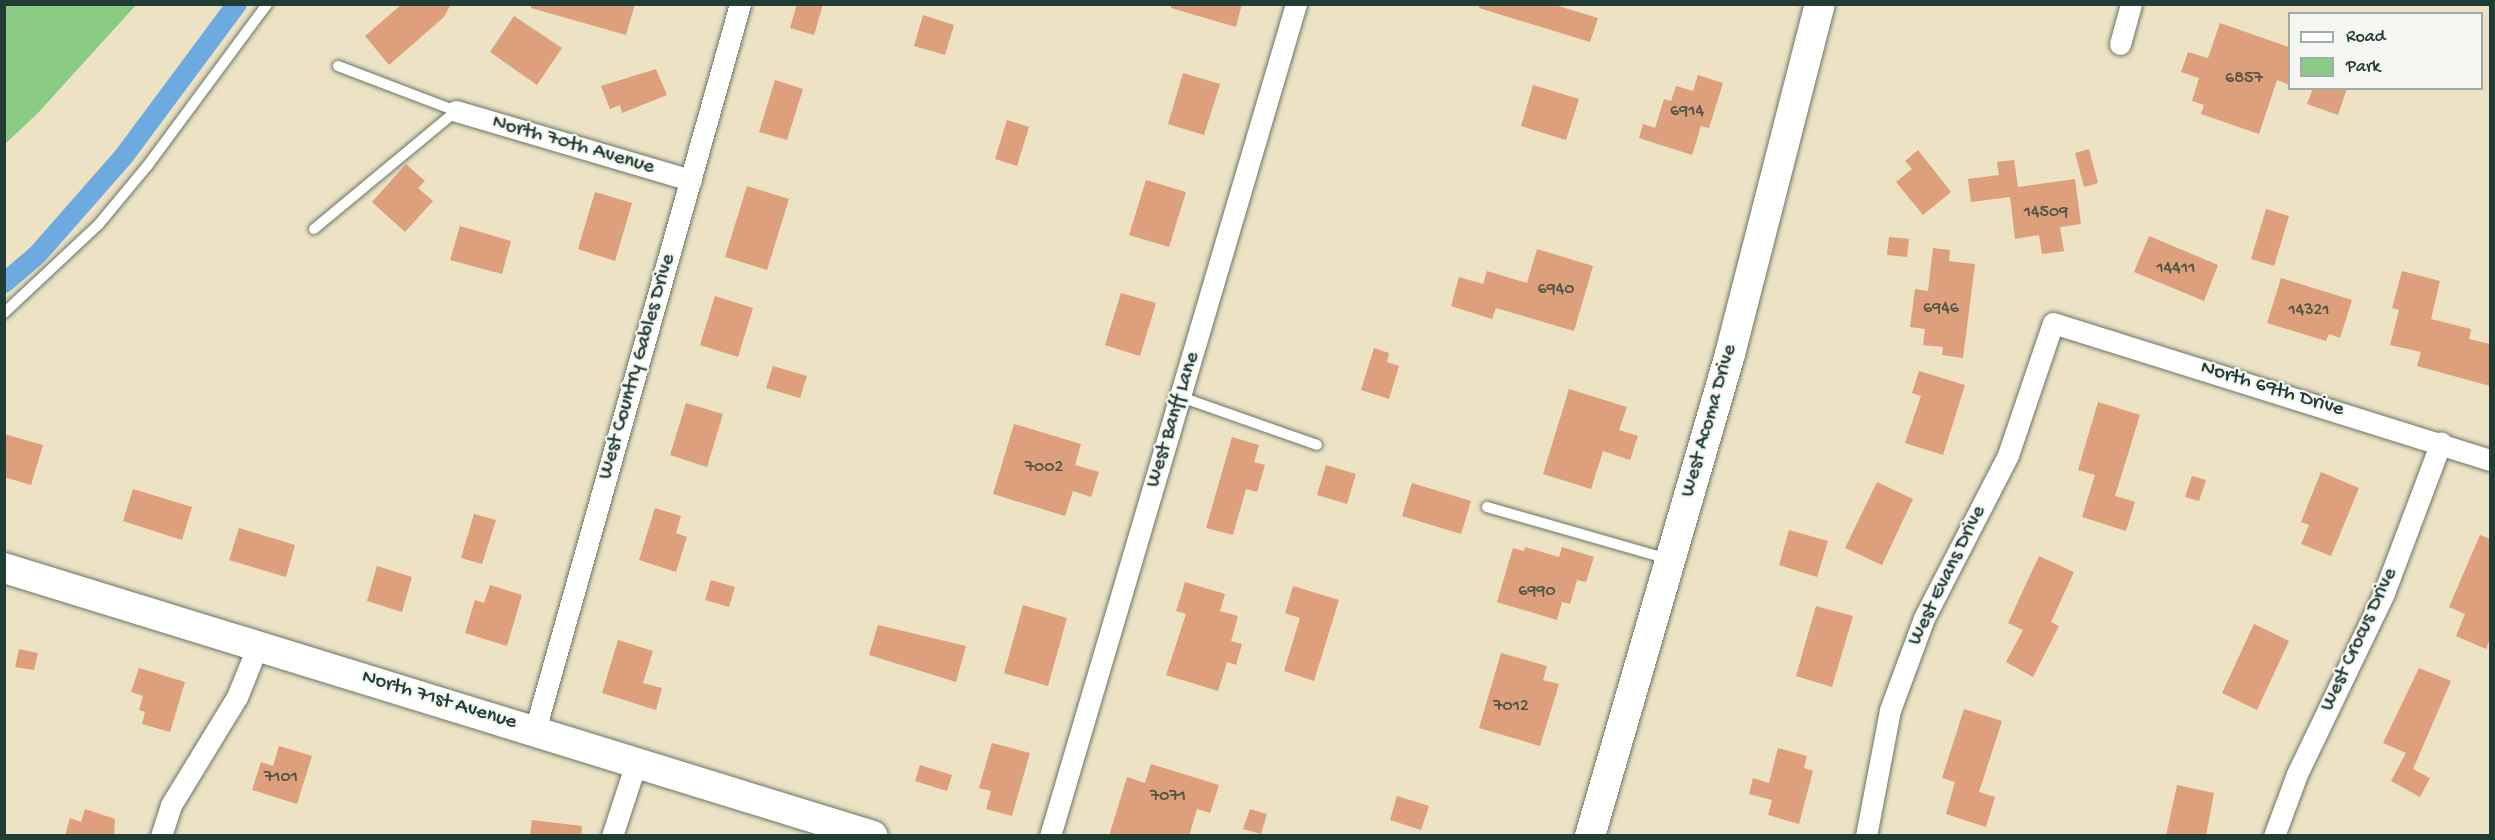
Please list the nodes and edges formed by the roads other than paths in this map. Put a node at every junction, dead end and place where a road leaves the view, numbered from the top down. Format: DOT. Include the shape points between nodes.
graph roads {
  1 [pos="267,4"];
  2 [pos="740,4"];
  3 [pos="1296,4"];
  4 [pos="1820,4"];
  5 [pos="2132,4"];
  6 [pos="2120,44"];
  7 [pos="338,66"];
  8 [pos="456,111"];
  9 [pos="691,180"];
  10 [pos="314,229"];
  11 [pos="4,313"];
  12 [pos="2054,323"];
  13 [pos="1181,397"];
  14 [pos="2441,442"];
  15 [pos="1317,445"];
  16 [pos="2490,460"];
  17 [pos="1487,507"];
  18 [pos="1671,560"];
  19 [pos="4,568"];
  20 [pos="258,645"];
  21 [pos="535,730"];
  22 [pos="636,763"];
  23 [pos="161,836"];
  24 [pos="612,836"];
  25 [pos="873,836"];
  26 [pos="1050,836"];
  27 [pos="1590,836"];
  28 [pos="1866,836"];
  29 [pos="2274,836"];
  1 -- 11 [label="lane" via="148,165 99,224"];
  2 -- 9 [label="street, West Country Gables Drive"];
  3 -- 13 [label="street, West Banff Lane"];
  4 -- 18 [label="street, West Acoma Drive" via="1730,354"];
  5 -- 6 [label="street"];
  7 -- 8 [label="lane"];
  8 -- 9 [label="street, North 70th Avenue"];
  8 -- 10 [label="lane"];
  9 -- 21 [label="street, West Country Gables Drive"];
  12 -- 14 [label="street, North 69th Drive"];
  12 -- 28 [label="street, West Evans Drive" via="2008,455 1920,629 1890,710"];
  13 -- 15 [label="lane"];
  13 -- 26 [label="street, West Banff Lane"];
  14 -- 16 [label="street, North 69th Drive"];
  14 -- 29 [label="street, West Crocus Drive" via="2384,593 2297,774"];
  17 -- 18 [label="lane"];
  18 -- 27 [label="street, West Acoma Drive"];
  19 -- 20 [label="street, North 71st Avenue"];
  20 -- 21 [label="street, North 71st Avenue"];
  20 -- 23 [label="street" via="237,697 171,805"];
  21 -- 22 [label="street, North 71st Avenue"];
  22 -- 24 [label="street"];
  22 -- 25 [label="street, North 71st Avenue"];
}
